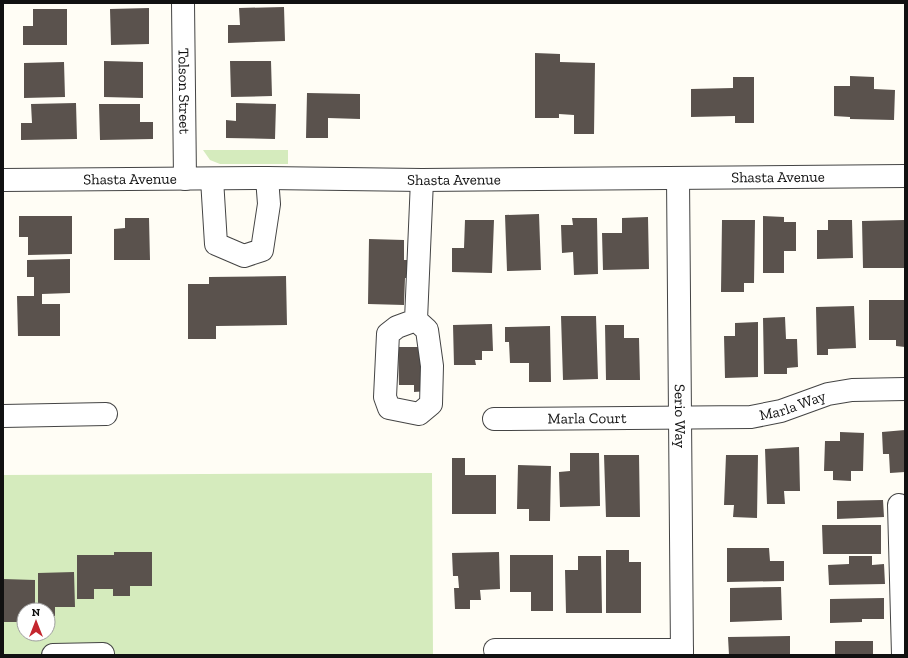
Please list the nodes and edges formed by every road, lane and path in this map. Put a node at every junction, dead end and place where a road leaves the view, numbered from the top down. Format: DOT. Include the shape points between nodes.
graph roads {
  1 [pos="183,3"];
  2 [pos="905,176"];
  3 [pos="267,178"];
  4 [pos="678,178"];
  5 [pos="185,179"];
  6 [pos="212,179"];
  7 [pos="3,180"];
  8 [pos="422,180"];
  9 [pos="416,320"];
  10 [pos="905,389"];
  11 [pos="106,414"];
  12 [pos="3,416"];
  13 [pos="680,418"];
  14 [pos="494,419"];
  15 [pos="899,505"];
  16 [pos="903,574"];
  17 [pos="495,650"];
  18 [pos="682,652"];
  19 [pos="103,654"];
  20 [pos="53,655"];
  21 [pos="903,655"];
  1 -- 5 [label="street, Tolson Street"];
  2 -- 4 [label="street, Shasta Avenue"];
  3 -- 6 [label="street, Shasta Avenue"];
  3 -- 6 [label="street" via="269,204 262,250 244,256 216,244"];
  3 -- 8 [label="street, Shasta Avenue"];
  4 -- 8 [label="street, Shasta Avenue"];
  4 -- 13 [label="street, Serio Way"];
  5 -- 6 [label="street, Shasta Avenue"];
  5 -- 7 [label="street, Shasta Avenue"];
  8 -- 9 [label="street"];
  10 -- 13 [label="street, Marla Way" via="852,390 828,394 781,411 751,417"];
  11 -- 12 [label="street"];
  13 -- 14 [label="street, Marla Court"];
  13 -- 18 [label="street, Serio Way"];
  15 -- 16 [label="street"];
  16 -- 21 [label="street"];
  17 -- 18 [label="street"];
  19 -- 20 [label="street"];
}
